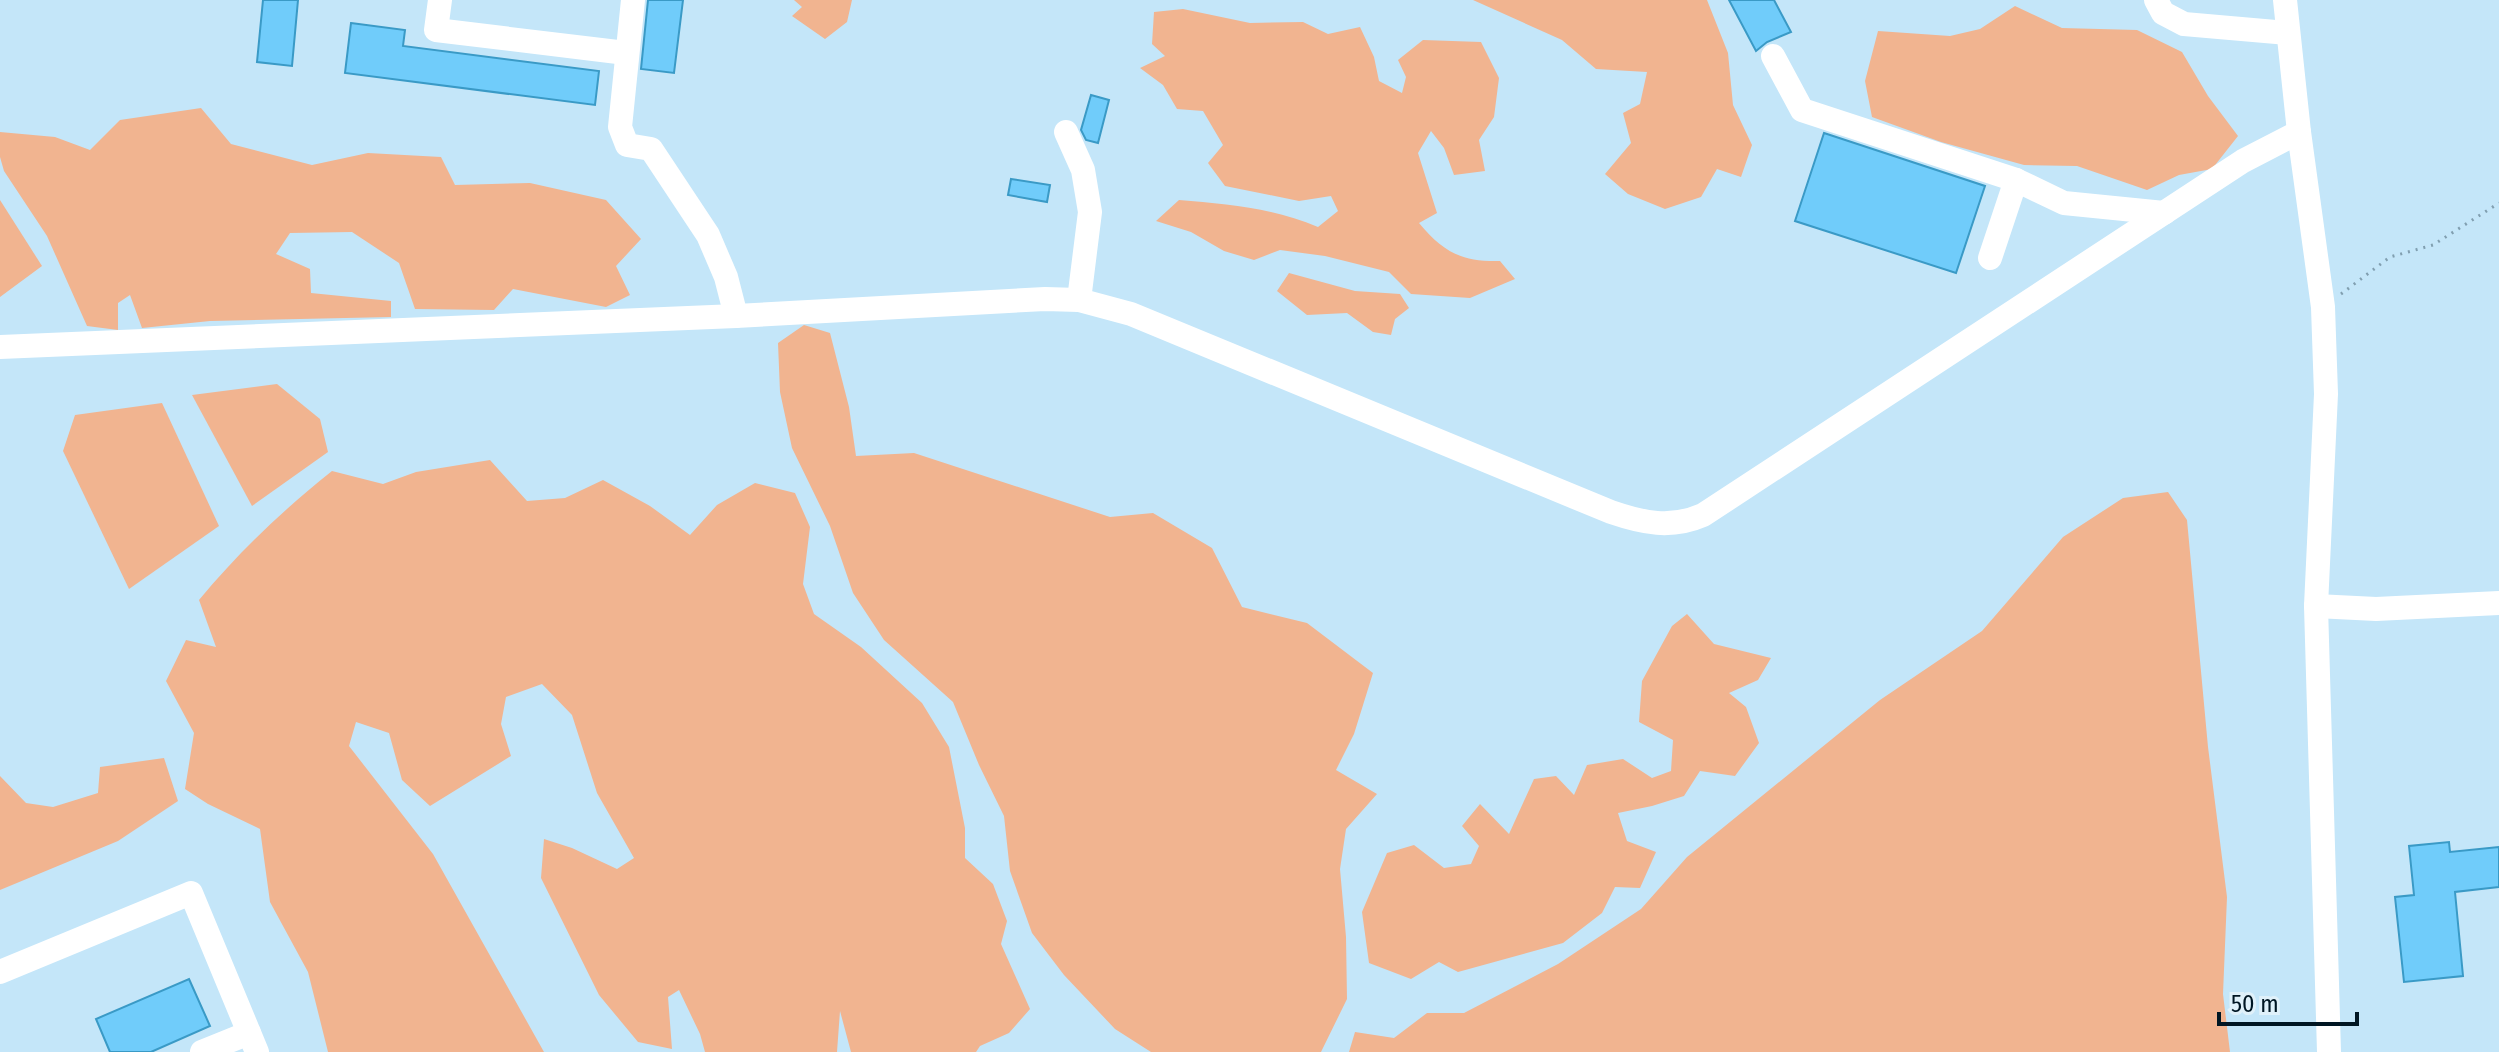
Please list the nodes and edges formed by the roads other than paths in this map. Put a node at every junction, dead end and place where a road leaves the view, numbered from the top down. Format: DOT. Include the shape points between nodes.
graph roads {
  1 [pos="440,0"];
  2 [pos="633,0"];
  3 [pos="2156,0"];
  4 [pos="2285,0"];
  5 [pos="2288,33"];
  6 [pos="626,53"];
  7 [pos="1773,56"];
  8 [pos="1066,132"];
  9 [pos="2299,132"];
  10 [pos="2016,180"];
  11 [pos="2164,213"];
  12 [pos="1990,258"];
  13 [pos="1079,300"];
  14 [pos="736,316"];
  15 [pos="0,347"];
  16 [pos="2499,603"];
  17 [pos="2316,606"];
  18 [pos="0,972"];
  19 [pos="253,1043"];
  20 [pos="202,1052"];
  21 [pos="2329,1052"];
  1 -- 6 [label="street" via="436,30"];
  2 -- 6 [label="street"];
  3 -- 5 [label="street" via="2163,13 2184,24"];
  4 -- 5 [label="street"];
  5 -- 9 [label="street"];
  6 -- 14 [label="street" via="623,136 627,145 651,149 694,212 726,277"];
  7 -- 10 [label="street" via="1802,110"];
  8 -- 13 [label="street" via="1083,170 1090,212"];
  9 -- 11 [label="street"];
  9 -- 17 [label="street" via="2323,307 2326,394"];
  10 -- 11 [label="street" via="2064,203"];
  10 -- 12 [label="street"];
  11 -- 13 [label="street" via="1703,515 1669,525 1611,512 1131,314"];
  13 -- 14 [label="street"];
  14 -- 15 [label="street"];
  16 -- 17 [label="street"];
  17 -- 21 [label="street"];
  18 -- 19 [label="street" via="191,893"];
  19 -- 20 [label="street"];
}
